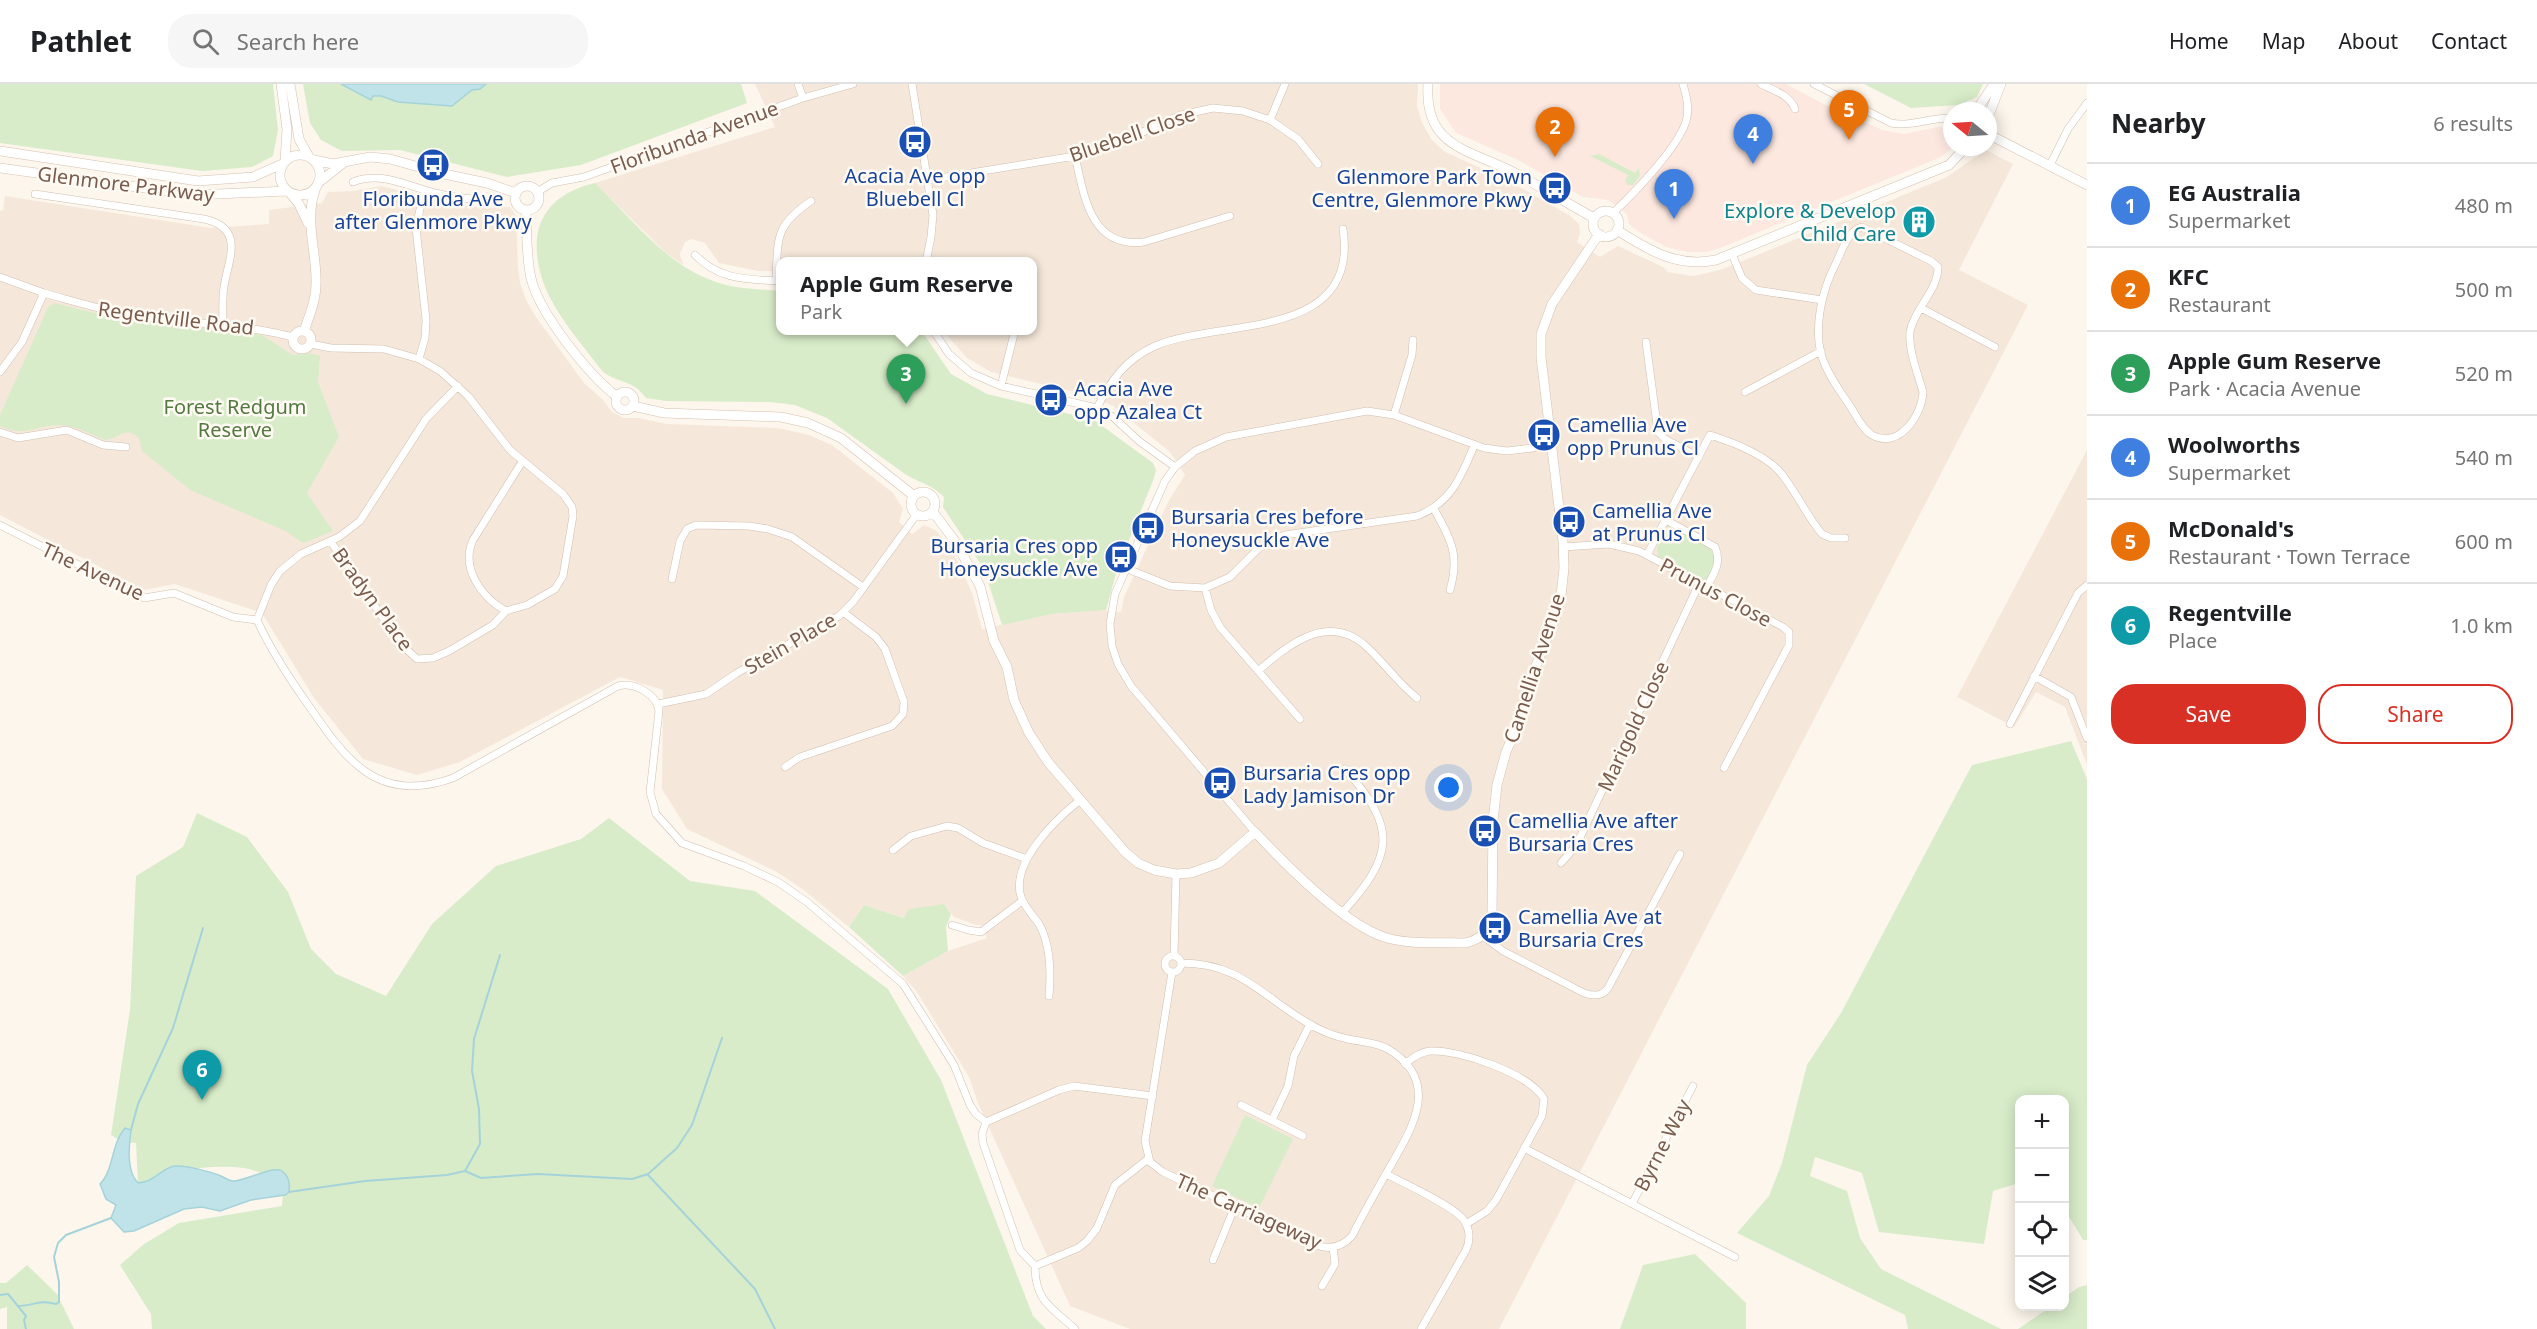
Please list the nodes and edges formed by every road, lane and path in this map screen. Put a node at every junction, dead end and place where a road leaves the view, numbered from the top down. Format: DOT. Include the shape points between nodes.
graph roads {
  1 [pos="281,84"];
  2 [pos="290,84"];
  3 [pos="798,84"];
  4 [pos="853,84"];
  5 [pos="912,84"];
  6 [pos="1285,84"];
  7 [pos="1428,84"];
  8 [pos="1683,84"];
  9 [pos="1761,84"];
  10 [pos="1814,84"];
  11 [pos="1994,84"];
  12 [pos="2001,84"];
  13 [pos="803,98"];
  14 [pos="1982,102"];
  15 [pos="1994,102"];
  16 [pos="2087,103"];
  17 [pos="1795,109"];
  18 [pos="1943,118"];
  19 [pos="1270,120"];
  20 [pos="1997,138"];
  21 [pos="0,151"];
  22 [pos="1075,156"];
  23 [pos="1958,156"];
  24 [pos="313,159"];
  25 [pos="284,163"];
  26 [pos="342,164"];
  27 [pos="1318,164"];
  28 [pos="2050,165"];
  29 [pos="0,168"];
  30 [pos="928,180"];
  31 [pos="352,182"];
  32 [pos="317,185"];
  33 [pos="2087,185"];
  34 [pos="424,190"];
  35 [pos="289,192"];
  36 [pos="537,192"];
  37 [pos="516,193"];
  38 [pos="35,194"];
  39 [pos="483,200"];
  40 [pos="811,201"];
  41 [pos="526,210"];
  42 [pos="1613,213"];
  43 [pos="1230,216"];
  44 [pos="1594,218"];
  45 [pos="309,225"];
  46 [pos="1342,229"];
  47 [pos="1617,230"];
  48 [pos="1599,234"];
  49 [pos="695,255"];
  50 [pos="1732,255"];
  51 [pos="778,257"];
  52 [pos="927,257"];
  53 [pos="0,277"];
  54 [pos="776,281"];
  55 [pos="44,293"];
  56 [pos="1822,300"];
  57 [pos="1921,308"];
  58 [pos="223,324"];
  59 [pos="304,331"];
  60 [pos="936,335"];
  61 [pos="1014,335"];
  62 [pos="293,337"];
  63 [pos="1413,340"];
  64 [pos="1646,342"];
  65 [pos="310,344"];
  66 [pos="1995,346"];
  67 [pos="1821,351"];
  68 [pos="418,359"];
  69 [pos="0,372"];
  70 [pos="458,386"];
  71 [pos="1001,386"];
  72 [pos="1745,392"];
  73 [pos="1097,408"];
  74 [pos="1394,415"];
  75 [pos="0,432"];
  76 [pos="1474,446"];
  77 [pos="126,447"];
  78 [pos="1533,448"];
  79 [pos="1699,457"];
  80 [pos="522,462"];
  81 [pos="1175,467"];
  82 [pos="914,496"];
  83 [pos="1434,509"];
  84 [pos="933,512"];
  85 [pos="916,514"];
  86 [pos="1666,520"];
  87 [pos="0,525"];
  88 [pos="1845,538"];
  89 [pos="331,542"];
  90 [pos="1563,547"];
  91 [pos="1647,555"];
  92 [pos="1125,568"];
  93 [pos="672,579"];
  94 [pos="2087,585"];
  95 [pos="1703,586"];
  96 [pos="863,587"];
  97 [pos="1205,588"];
  98 [pos="1450,590"];
  99 [pos="506,611"];
  100 [pos="843,612"];
  101 [pos="257,620"];
  102 [pos="1258,671"];
  103 [pos="2034,676"];
  104 [pos="1417,698"];
  105 [pos="658,705"];
  106 [pos="1300,718"];
  107 [pos="2010,724"];
  108 [pos="2087,738"];
  109 [pos="785,767"];
  110 [pos="1724,768"];
  111 [pos="1345,769"];
  112 [pos="1080,800"];
  113 [pos="1256,832"];
  114 [pos="893,850"];
  115 [pos="1680,854"];
  116 [pos="1027,859"];
  117 [pos="1561,863"];
  118 [pos="1176,874"];
  119 [pos="1022,901"];
  120 [pos="1342,913"];
  121 [pos="952,925"];
  122 [pos="1483,936"];
  123 [pos="1174,956"];
  124 [pos="1181,963"];
  125 [pos="1172,972"];
  126 [pos="1049,996"];
  127 [pos="1310,1024"];
  128 [pos="1405,1064"];
  129 [pos="1693,1086"];
  130 [pos="1153,1096"];
  131 [pos="1241,1105"];
  132 [pos="1272,1120"];
  133 [pos="986,1122"];
  134 [pos="1303,1136"];
  135 [pos="1524,1148"];
  136 [pos="1148,1159"];
  137 [pos="1386,1174"];
  138 [pos="1632,1204"];
  139 [pos="1235,1206"];
  140 [pos="1466,1224"];
  141 [pos="1333,1247"];
  142 [pos="1735,1257"];
  143 [pos="1212,1260"];
  144 [pos="1035,1266"];
  145 [pos="1322,1286"];
  146 [pos="1075,1329"];
  147 [pos="1421,1329"];
  1 -- 25 [label="street" via="287,129"];
  2 -- 24 [label="street" via="299,139"];
  3 -- 13 [label="street"];
  4 -- 13 [label="street, Floribunda Avenue"];
  5 -- 30 [label="street"];
  6 -- 19 [label="street"];
  7 -- 44 [label="street" via="1432,121 1450,143"];
  8 -- 42 [label="street" via="1688,105 1683,129"];
  9 -- 17 [label="street" via="1790,100"];
  10 -- 18 [label="street" via="1891,123"];
  11 -- 14 [label="street"];
  12 -- 15 [label="street"];
  13 -- 36 [label="street, Floribunda Avenue" via="584,177 552,183"];
  16 -- 28 [label="street"];
  19 -- 22 [label="street, Bluebell Close" via="1236,109 1194,111"];
  19 -- 27 [label="street, Bluebell Close" via="1298,139"];
  20 -- 28 [label="street"];
  21 -- 25 [label="street, Glenmore Parkway" via="198,181 253,177"];
  22 -- 30 [label="street, Bluebell Close"];
  22 -- 43 [label="street" via="1089,212 1099,226 1117,239 1144,242"];
  23 -- 50 [label="street" via="1949,165"];
  24 -- 25 [label="street" via="300,155"];
  24 -- 26 [label="street"];
  24 -- 32 [label="street" via="320,172"];
  25 -- 35 [label="street" via="279,176"];
  26 -- 32 [label="street"];
  26 -- 37 [label="street" via="364,158 390,159"];
  28 -- 33 [label="street"];
  29 -- 35 [label="street, Glenmore Parkway" via="195,195"];
  30 -- 52 [label="street" via="933,214"];
  31 -- 34 [label="street" via="378,177"];
  32 -- 35 [label="street" via="301,195"];
  32 -- 45 [label="street"];
  34 -- 39 [label="street"];
  34 -- 68 [label="street" via="416,228 426,320"];
  35 -- 45 [label="street"];
  36 -- 37 [label="street" via="524,187"];
  36 -- 41 [label="street" via="538,202"];
  37 -- 41 [label="street" via="518,206"];
  38 -- 58 [label="street" via="218,223 231,243 231,262 223,290"];
  40 -- 51 [label="street" via="793,213 782,228"];
  41 -- 82 [label="street" via="530,277 539,300 587,369 616,396 620,409 633,405 670,413 781,417 816,425 841,438"];
  42 -- 44 [label="street" via="1601,212"];
  42 -- 47 [label="street" via="1618,219"];
  44 -- 48 [label="street" via="1593,226"];
  45 -- 59 [label="street" via="316,282"];
  46 -- 73 [label="street" via="1342,265 1332,286 1316,304 1287,318 1154,346 1120,371"];
  47 -- 48 [label="street" via="1611,236"];
  47 -- 50 [label="street" via="1656,254 1680,261 1710,261"];
  48 -- 90 [label="street, Camellia Avenue" via="1552,304 1541,334"];
  49 -- 54 [label="street" via="722,274"];
  50 -- 56 [label="street" via="1742,278 1756,290"];
  53 -- 55 [label="street, Regentville Road"];
  55 -- 58 [label="street, Regentville Road" via="142,317"];
  55 -- 69 [label="street" via="22,342"];
  56 -- 57 [label="street" via="1830,274 1851,236 1862,227 1938,267"];
  56 -- 67 [label="street"];
  57 -- 66 [label="street"];
  57 -- 67 [label="street" via="1910,334 1922,400 1908,427 1895,437 1880,438 1866,430 1836,384"];
  58 -- 62 [label="street, Regentville Road"];
  59 -- 62 [label="street"];
  59 -- 65 [label="street" via="310,336"];
  60 -- 71 [label="street" via="961,366"];
  61 -- 71 [label="street"];
  62 -- 65 [label="street" via="297,348"];
  63 -- 74 [label="street"];
  64 -- 79 [label="street" via="1658,432"];
  65 -- 68 [label="street" via="379,348"];
  67 -- 72 [label="street"];
  68 -- 70 [label="street"];
  70 -- 80 [label="street"];
  70 -- 89 [label="street" via="426,419 363,518"];
  71 -- 73 [label="street"];
  73 -- 81 [label="street"];
  74 -- 76 [label="street"];
  74 -- 81 [label="street" via="1355,412 1226,437 1195,451"];
  75 -- 77 [label="street" via="18,438 63,430 106,446"];
  76 -- 78 [label="street" via="1507,451"];
  76 -- 83 [label="street" via="1456,486"];
  79 -- 86 [label="street"];
  79 -- 88 [label="street" via="1710,435 1772,465 1822,534"];
  80 -- 99 [label="street" via="468,554 470,570 487,598"];
  80 -- 99 [label="street" via="566,497 573,516 557,586 527,605"];
  81 -- 92 [label="street"];
  82 -- 84 [label="street" via="931,494"];
  82 -- 85 [label="street" via="911,504"];
  83 -- 97 [label="street" via="1407,519 1280,536 1260,548 1230,577"];
  83 -- 98 [label="street" via="1454,549"];
  84 -- 85 [label="street"];
  84 -- 112 [label="street" via="980,586 994,641 1029,733"];
  85 -- 96 [label="street, Stein Place"];
  86 -- 91 [label="street"];
  86 -- 95 [label="street, Marigold Close" via="1715,547 1718,566"];
  87 -- 101 [label="street, The Avenue" via="144,598 174,593 233,617"];
  89 -- 99 [label="street, Bradyn Place" via="417,659 434,658 449,651 493,625"];
  89 -- 101 [label="street" via="306,551 284,566 271,585"];
  90 -- 91 [label="street, Prunus Close" via="1616,545"];
  90 -- 122 [label="street, Camellia Avenue" via="1562,585 1555,619 1497,784 1493,911"];
  91 -- 95 [label="street, Prunus Close"];
  92 -- 97 [label="street" via="1170,586"];
  92 -- 113 [label="street" via="1110,624 1114,655 1122,672"];
  93 -- 96 [label="street" via="686,526 743,525 777,531 805,544"];
  94 -- 103 [label="street" via="2078,593"];
  95 -- 110 [label="street, Prunus Close" via="1783,627 1791,638"];
  95 -- 117 [label="street, Marigold Close" via="1576,846"];
  96 -- 100 [label="street, Stein Place"];
  97 -- 102 [label="street" via="1217,622"];
  100 -- 105 [label="street, Stein Place" via="706,694"];
  100 -- 109 [label="street" via="876,637 885,650 904,702 906,719 800,757"];
  101 -- 105 [label="street" via="273,655 338,748 360,768 392,783 424,785 459,775 621,685 648,694"];
  102 -- 104 [label="street" via="1299,638 1336,633 1366,646"];
  102 -- 106 [label="street"];
  103 -- 107 [label="street"];
  103 -- 108 [label="street" via="2071,697"];
  105 -- 133 [label="street" via="650,788 658,817 684,845 755,870 789,889 895,977 942,1044 970,1105"];
  111 -- 120 [label="street" via="1373,803 1382,841 1373,876"];
  112 -- 116 [label="street" via="1056,820"];
  112 -- 118 [label="street" via="1129,856 1148,868"];
  113 -- 118 [label="street" via="1219,863 1198,872"];
  113 -- 120 [label="street"];
  114 -- 116 [label="street" via="911,836 946,826"];
  115 -- 122 [label="street" via="1602,994 1584,993 1503,951"];
  116 -- 119 [label="street" via="1020,882"];
  118 -- 123 [label="street"];
  119 -- 121 [label="street" via="981,932"];
  119 -- 126 [label="street" via="1044,937 1050,970"];
  120 -- 122 [label="street" via="1365,929 1393,939 1465,943"];
  123 -- 124 [label="street"];
  123 -- 125 [label="street" via="1166,962"];
  124 -- 125 [label="street"];
  124 -- 127 [label="street" via="1212,965 1232,972"];
  125 -- 130 [label="street"];
  127 -- 128 [label="street" via="1339,1037 1381,1046"];
  127 -- 132 [label="street" via="1294,1056 1287,1086"];
  128 -- 135 [label="street" via="1428,1051 1462,1055 1486,1062 1536,1088 1544,1099 1544,1111"];
  128 -- 137 [label="street, The Carriageway" via="1416,1084 1418,1110 1413,1127"];
  129 -- 138 [label="street, Byrne Way"];
  130 -- 133 [label="street" via="1074,1086"];
  130 -- 136 [label="street" via="1145,1142"];
  131 -- 132 [label="street"];
  132 -- 134 [label="street"];
  133 -- 144 [label="street" via="983,1143 1020,1250"];
  135 -- 138 [label="street, Byrne Way"];
  135 -- 140 [label="street" via="1493,1204"];
  136 -- 139 [label="street, The Carriageway" via="1159,1170"];
  136 -- 144 [label="street" via="1115,1185 1097,1228 1087,1241"];
  137 -- 140 [label="street" via="1456,1213"];
  137 -- 141 [label="street, The Carriageway" via="1352,1236"];
  138 -- 142 [label="street, Byrne Way"];
  139 -- 141 [label="street, The Carriageway" via="1316,1245"];
  139 -- 143 [label="street"];
  140 -- 147 [label="street" via="1466,1250"];
  141 -- 145 [label="street" via="1335,1264"];
  144 -- 146 [label="street" via="1040,1296"];
}
